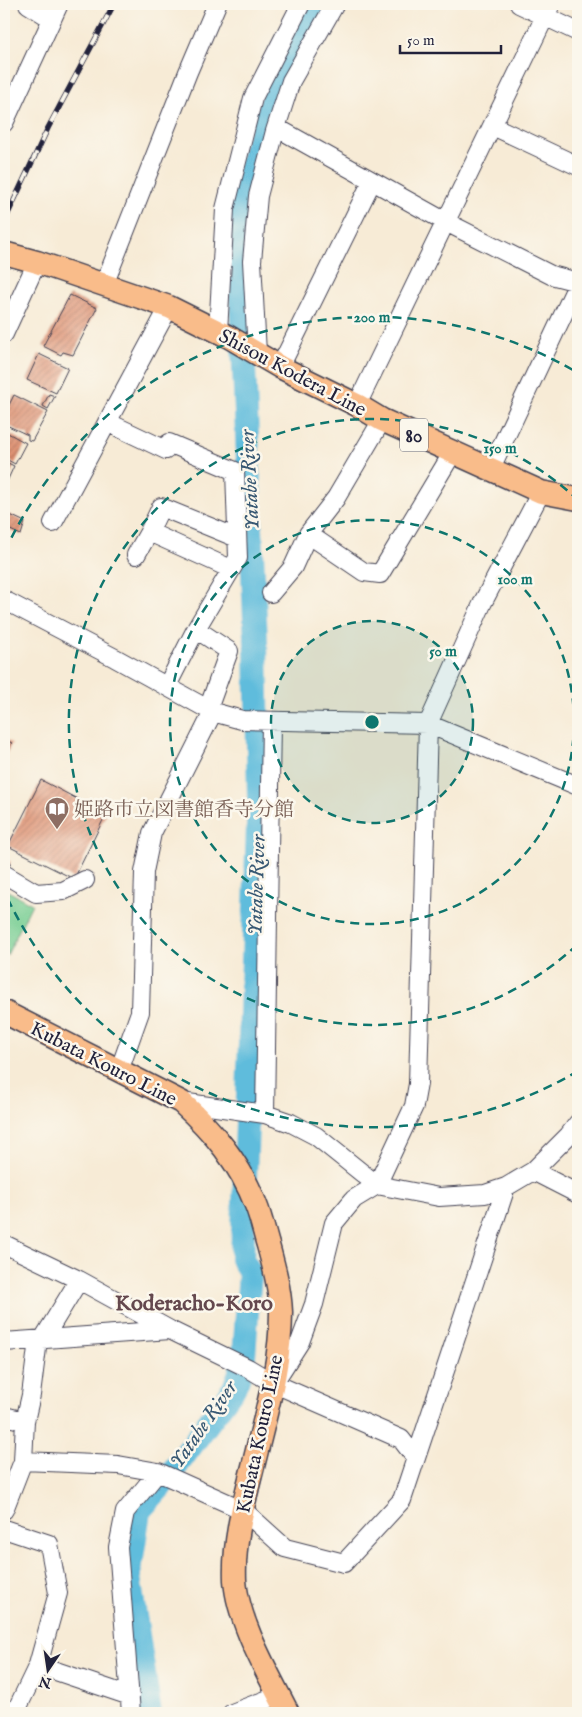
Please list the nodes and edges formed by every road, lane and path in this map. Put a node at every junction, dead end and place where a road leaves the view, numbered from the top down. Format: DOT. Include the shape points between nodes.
graph roads {
  1 [pos="28,4"];
  2 [pos="217,4"];
  3 [pos="301,4"];
  4 [pos="335,4"];
  5 [pos="520,4"];
  6 [pos="548,10"];
  7 [pos="56,11"];
  8 [pos="578,32"];
  9 [pos="5,115"];
  10 [pos="493,126"];
  11 [pos="281,130"];
  12 [pos="578,166"];
  13 [pos="372,182"];
  14 [pos="446,222"];
  15 [pos="4,253"];
  16 [pos="37,262"];
  17 [pos="578,282"];
  18 [pos="104,285"];
  19 [pos="169,307"];
  20 [pos="4,334"];
  21 [pos="224,334"];
  22 [pos="257,353"];
  23 [pos="280,366"];
  24 [pos="357,404"];
  25 [pos="382,420"];
  26 [pos="107,422"];
  27 [pos="454,452"];
  28 [pos="491,468"];
  29 [pos="541,492"];
  30 [pos="578,499"];
  31 [pos="53,523"];
  32 [pos="149,532"];
  33 [pos="308,534"];
  34 [pos="238,538"];
  35 [pos="136,555"];
  36 [pos="230,569"];
  37 [pos="271,593"];
  38 [pos="4,600"];
  39 [pos="196,629"];
  40 [pos="167,686"];
  41 [pos="211,711"];
  42 [pos="271,721"];
  43 [pos="428,724"];
  44 [pos="578,786"];
  45 [pos="4,874"];
  46 [pos="84,880"];
  47 [pos="4,1012"];
  48 [pos="119,1071"];
  49 [pos="181,1102"];
  50 [pos="265,1114"];
  51 [pos="578,1123"];
  52 [pos="533,1170"];
  53 [pos="377,1184"];
  54 [pos="506,1186"];
  55 [pos="578,1194"];
  56 [pos="4,1244"];
  57 [pos="79,1280"];
  58 [pos="170,1330"];
  59 [pos="41,1340"];
  60 [pos="4,1342"];
  61 [pos="274,1383"];
  62 [pos="4,1416"];
  63 [pos="25,1421"];
  64 [pos="415,1457"];
  65 [pos="23,1461"];
  66 [pos="158,1472"];
  67 [pos="4,1510"];
  68 [pos="243,1510"];
  69 [pos="4,1529"];
  70 [pos="38,1665"];
  71 [pos="130,1696"];
  72 [pos="284,1704"];
  73 [pos="15,1713"];
  74 [pos="131,1713"];
  75 [pos="232,1713"];
  1 -- 7 [label="street"];
  2 -- 18 [label="street"];
  3 -- 21 [label="street" via="253,98 225,209"];
  4 -- 22 [label="street" via="291,81 258,196 252,260"];
  5 -- 6 [label="street"];
  6 -- 8 [label="street"];
  6 -- 10 [label="street"];
  7 -- 9 [label="street"];
  10 -- 12 [label="street"];
  10 -- 14 [label="street"];
  11 -- 13 [label="street"];
  13 -- 14 [label="street"];
  13 -- 23 [label="street"];
  14 -- 17 [label="street" via="551,275"];
  14 -- 24 [label="street"];
  15 -- 16 [label="main road, Shisou Kodera Line / 80"];
  16 -- 18 [label="main road, Shisou Kodera Line / 80"];
  16 -- 20 [label="street"];
  17 -- 28 [label="street"];
  18 -- 19 [label="main road, Shisou Kodera Line / 80"];
  19 -- 21 [label="main road, Shisou Kodera Line / 80"];
  19 -- 26 [label="street"];
  21 -- 22 [label="main road, Shisou Kodera Line / 80"];
  22 -- 23 [label="main road, Shisou Kodera Line / 80"];
  23 -- 24 [label="main road, Shisou Kodera Line / 80"];
  24 -- 25 [label="main road, Shisou Kodera Line / 80"];
  25 -- 27 [label="main road, Shisou Kodera Line / 80"];
  25 -- 33 [label="street" via="336,498"];
  26 -- 31 [label="street"];
  26 -- 34 [label="street" via="166,450 170,443 235,471"];
  27 -- 28 [label="main road, Shisou Kodera Line / 80"];
  27 -- 33 [label="street" via="380,574 364,572"];
  28 -- 29 [label="main road, Shisou Kodera Line / 80"];
  29 -- 30 [label="main road, Shisou Kodera Line / 80"];
  29 -- 43 [label="street" via="483,602"];
  32 -- 34 [label="street" via="161,506"];
  32 -- 35 [label="street"];
  32 -- 36 [label="street"];
  33 -- 37 [label="street" via="293,567"];
  34 -- 36 [label="street" via="238,558"];
  36 -- 39 [label="street"];
  38 -- 40 [label="street"];
  39 -- 40 [label="street"];
  39 -- 41 [label="street" via="229,651"];
  40 -- 41 [label="street"];
  41 -- 42 [label="street" via="242,720"];
  41 -- 48 [label="street" via="152,833 144,872 140,1012"];
  42 -- 43 [label="street"];
  42 -- 50 [label="street"];
  43 -- 44 [label="street"];
  43 -- 53 [label="street" via="418,1084 414,1106"];
  45 -- 46 [label="street" via="36,892 63,891"];
  47 -- 48 [label="main road, Kubata Kouro Line"];
  48 -- 49 [label="main road, Kubata Kouro Line"];
  49 -- 50 [label="street"];
  49 -- 61 [label="main road, Kubata Kouro Line" via="224,1146 257,1206 279,1291"];
  50 -- 53 [label="street" via="316,1136"];
  51 -- 52 [label="street"];
  52 -- 54 [label="street"];
  52 -- 55 [label="street"];
  53 -- 54 [label="street" via="439,1197 485,1194"];
  53 -- 61 [label="street" via="354,1199 334,1223 314,1304 300,1342"];
  54 -- 64 [label="street"];
  56 -- 57 [label="street"];
  57 -- 58 [label="street"];
  57 -- 59 [label="street"];
  58 -- 59 [label="street"];
  58 -- 61 [label="street"];
  59 -- 60 [label="street"];
  59 -- 63 [label="street"];
  61 -- 64 [label="street" via="401,1439"];
  61 -- 68 [label="main road, Kubata Kouro Line"];
  62 -- 63 [label="street"];
  63 -- 65 [label="street"];
  64 -- 68 [label="street" via="402,1500 344,1564 285,1548"];
  65 -- 66 [label="street" via="118,1465"];
  65 -- 67 [label="street"];
  66 -- 68 [label="street"];
  66 -- 71 [label="street" via="125,1512 118,1547"];
  68 -- 72 [label="main road, Kubata Kouro Line" via="235,1566 238,1597 255,1646"];
  69 -- 70 [label="street" via="49,1544 58,1594"];
  70 -- 71 [label="street"];
  70 -- 73 [label="street"];
  71 -- 74 [label="street"];
  72 -- 75 [label="street"];
}
